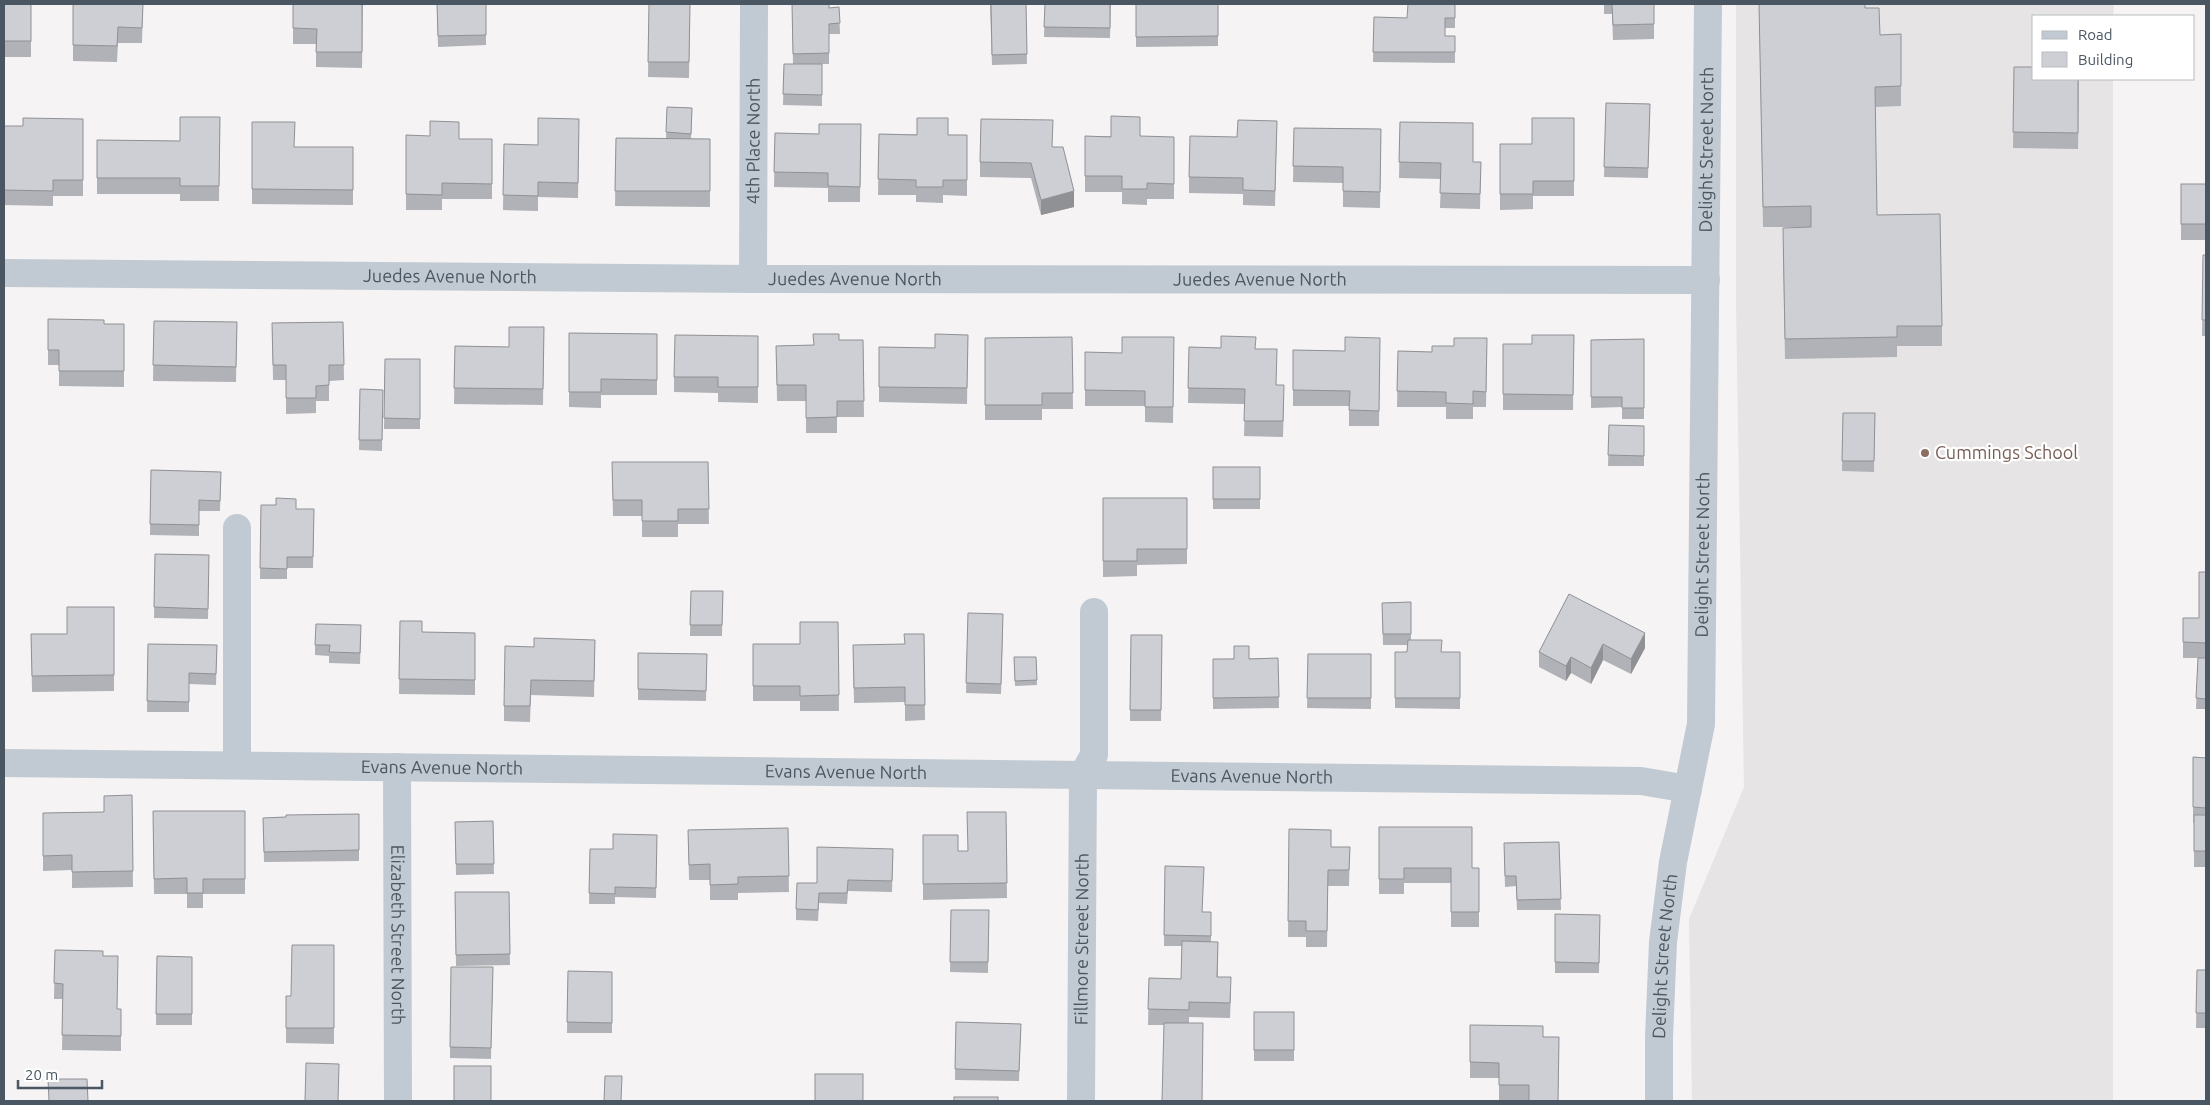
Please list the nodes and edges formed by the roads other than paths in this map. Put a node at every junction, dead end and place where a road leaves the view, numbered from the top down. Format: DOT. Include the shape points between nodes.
graph roads {
  1 [pos="754,4"];
  2 [pos="1708,4"];
  3 [pos="4,273"];
  4 [pos="753,279"];
  5 [pos="1706,280"];
  6 [pos="237,528"];
  7 [pos="1094,612"];
  8 [pos="4,763"];
  9 [pos="237,765"];
  10 [pos="397,766"];
  11 [pos="1083,775"];
  12 [pos="1688,789"];
  13 [pos="398,1101"];
  14 [pos="1081,1101"];
  15 [pos="1659,1101"];
  1 -- 4 [label="street, 4th Place North"];
  2 -- 5 [label="street, Delight Street North"];
  3 -- 4 [label="street, Juedes Avenue North"];
  4 -- 5 [label="street, Juedes Avenue North"];
  5 -- 12 [label="street, Delight Street North" via="1701,724"];
  6 -- 9 [label="street"];
  7 -- 11 [label="street" via="1094,755"];
  8 -- 9 [label="street, Evans Avenue North"];
  9 -- 10 [label="street, Evans Avenue North"];
  10 -- 11 [label="street, Evans Avenue North"];
  10 -- 13 [label="street, Elizabeth Street North"];
  11 -- 12 [label="street, Evans Avenue North" via="1641,781"];
  11 -- 14 [label="street, Fillmore Street North"];
  12 -- 15 [label="street, Delight Street North" via="1673,862 1663,942"];
}
